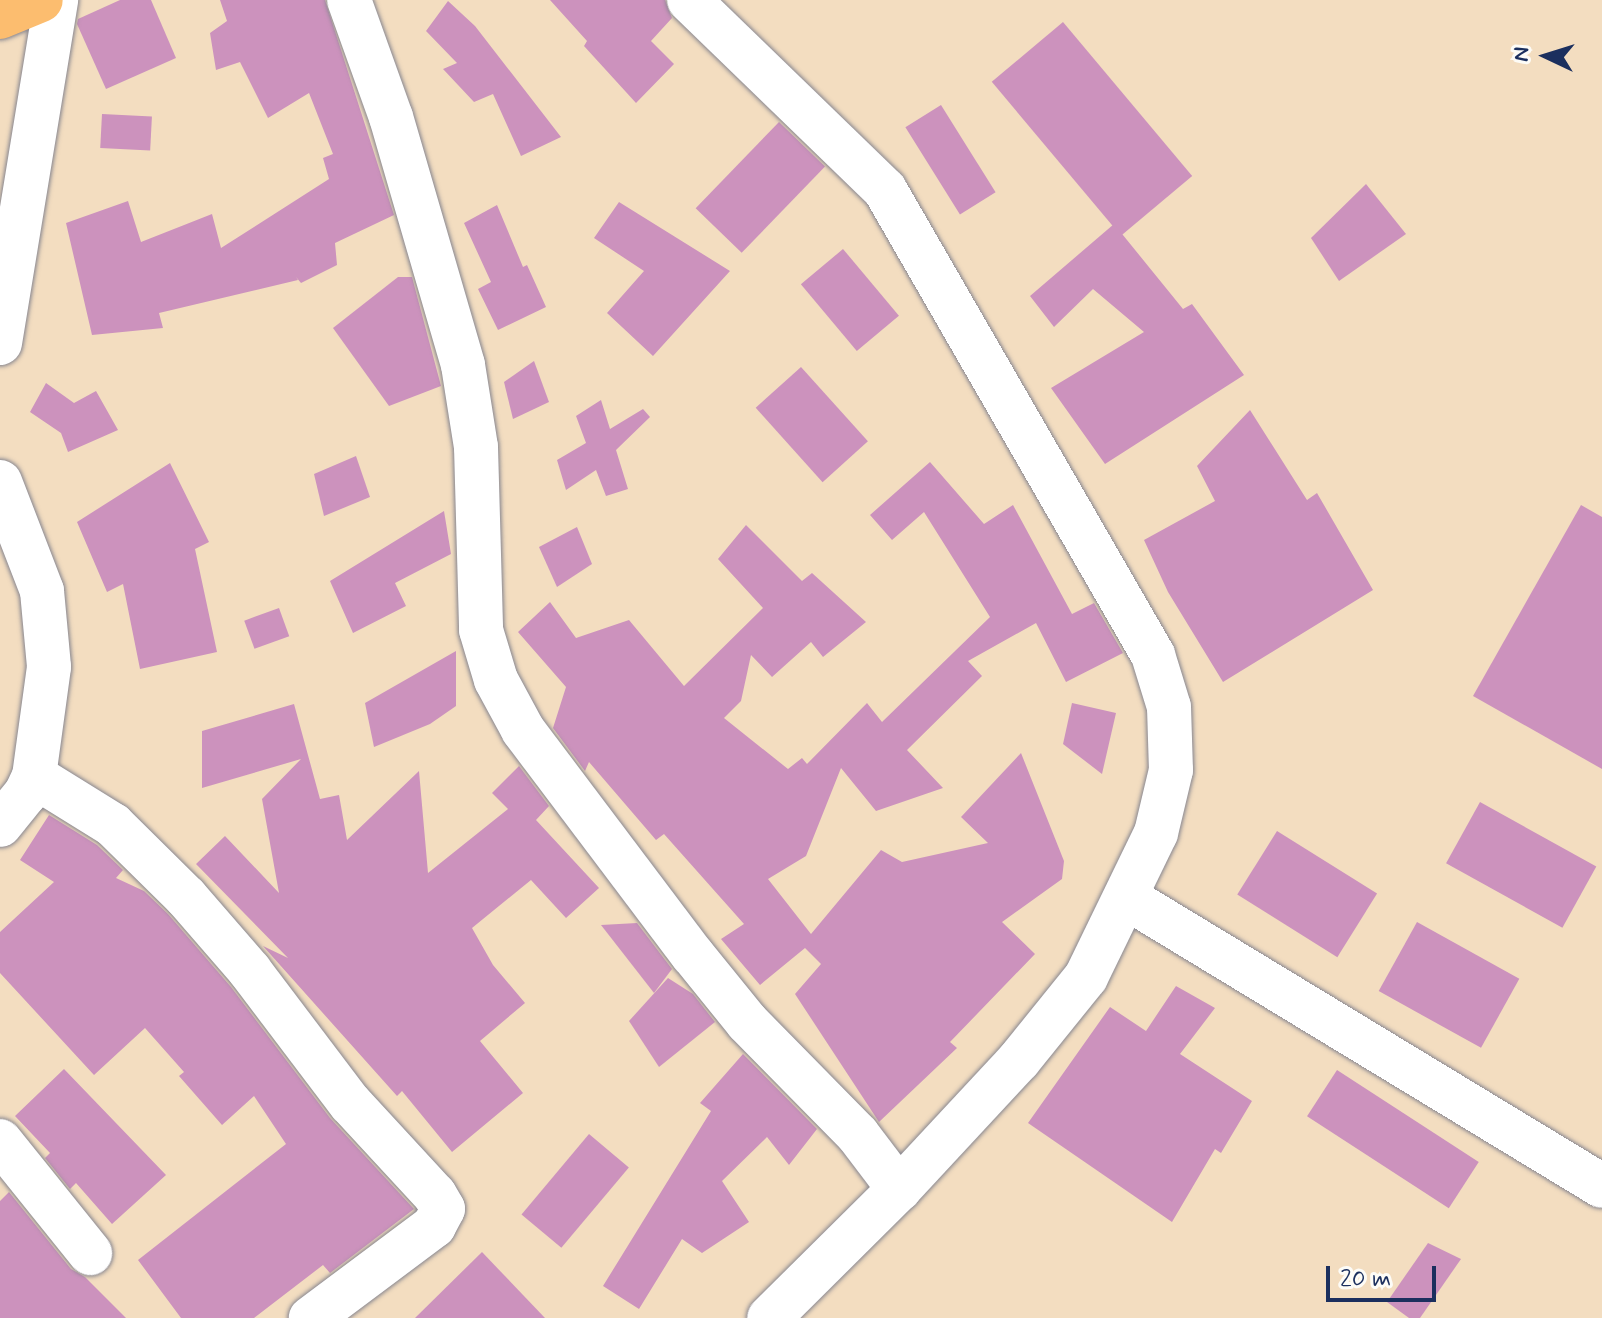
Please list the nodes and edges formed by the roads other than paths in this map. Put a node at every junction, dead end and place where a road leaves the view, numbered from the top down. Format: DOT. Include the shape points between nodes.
graph roads {
  1 [pos="349,0"];
  2 [pos="689,0"];
  3 [pos="24,5"];
  4 [pos="0,343"];
  5 [pos="0,482"];
  6 [pos="34,776"];
  7 [pos="0,825"];
  8 [pos="1127,898"];
  9 [pos="0,1141"];
  10 [pos="1602,1186"];
  11 [pos="899,1189"];
  12 [pos="90,1253"];
  13 [pos="311,1318"];
  14 [pos="769,1318"];
  1 -- 11 [label="street" via="391,117 463,365 476,447 481,630 496,680 523,730 701,965 747,1022 858,1135"];
  2 -- 8 [label="street" via="885,190 1153,655 1169,707 1171,770 1156,833"];
  3 -- 4 [label="street"];
  5 -- 6 [label="street" via="42,591 49,667"];
  6 -- 7 [label="street"];
  6 -- 13 [label="street" via="113,825 186,897 350,1103 443,1209 434,1226"];
  8 -- 10 [label="street"];
  8 -- 11 [label="street" via="1086,977 1019,1060"];
  9 -- 12 [label="street"];
  11 -- 14 [label="street"];
}
